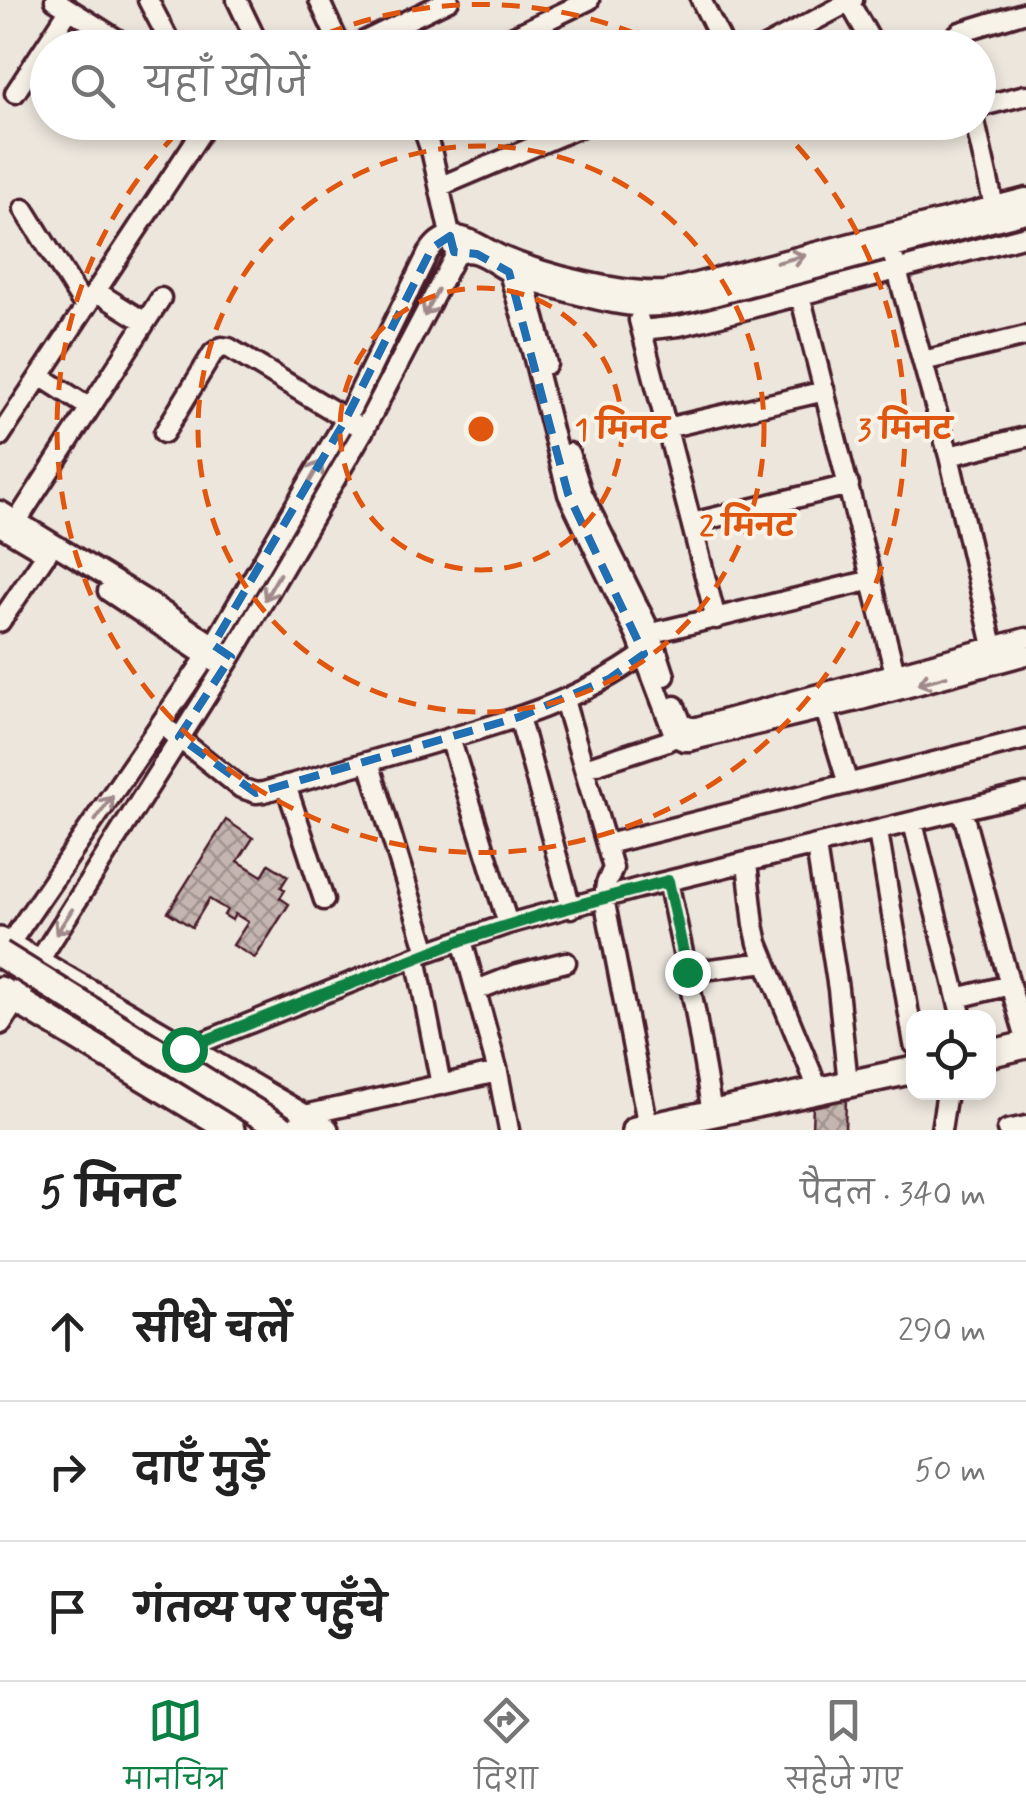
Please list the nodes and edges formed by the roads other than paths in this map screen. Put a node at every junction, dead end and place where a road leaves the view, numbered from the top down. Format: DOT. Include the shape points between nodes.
graph roads {
  1 [pos="148,0"];
  2 [pos="237,0"];
  3 [pos="319,0"];
  4 [pos="402,0"];
  5 [pos="449,0"];
  6 [pos="589,0"];
  7 [pos="702,0"];
  8 [pos="851,1"];
  9 [pos="62,5"];
  10 [pos="1026,12"];
  11 [pos="411,20"];
  12 [pos="48,30"];
  13 [pos="102,30"];
  14 [pos="163,30"];
  15 [pos="251,30"];
  16 [pos="333,30"];
  17 [pos="399,30"];
  18 [pos="527,30"];
  19 [pos="716,30"];
  20 [pos="797,30"];
  21 [pos="866,30"];
  22 [pos="967,30"];
  23 [pos="30,64"];
  24 [pos="15,92"];
  25 [pos="1026,95"];
  26 [pos="996,102"];
  27 [pos="196,140"];
  28 [pos="427,140"];
  29 [pos="549,140"];
  30 [pos="978,140"];
  31 [pos="440,186"];
  32 [pos="1026,198"];
  33 [pos="994,206"];
  34 [pos="24,209"];
  35 [pos="1026,213"];
  36 [pos="450,236"];
  37 [pos="1026,236"];
  38 [pos="892,250"];
  39 [pos="455,256"];
  40 [pos="515,268"];
  41 [pos="800,295"];
  42 [pos="161,298"];
  43 [pos="633,298"];
  44 [pos="91,299"];
  45 [pos="145,322"];
  46 [pos="642,330"];
  47 [pos="1026,336"];
  48 [pos="923,361"];
  49 [pos="40,376"];
  50 [pos="825,391"];
  51 [pos="90,408"];
  52 [pos="346,419"];
  53 [pos="666,428"];
  54 [pos="364,430"];
  55 [pos="164,433"];
  56 [pos="0,436"];
  57 [pos="1026,437"];
  58 [pos="948,456"];
  59 [pos="849,485"];
  60 [pos="0,511"];
  61 [pos="692,523"];
  62 [pos="9,524"];
  63 [pos="50,548"];
  64 [pos="872,580"];
  65 [pos="716,619"];
  66 [pos="0,622"];
  67 [pos="1026,638"];
  68 [pos="644,641"];
  69 [pos="210,650"];
  70 [pos="995,655"];
  71 [pos="1026,655"];
  72 [pos="227,663"];
  73 [pos="894,673"];
  74 [pos="564,700"];
  75 [pos="823,701"];
  76 [pos="519,718"];
  77 [pos="162,726"];
  78 [pos="678,730"];
  79 [pos="180,737"];
  80 [pos="450,738"];
  81 [pos="1026,739"];
  82 [pos="369,762"];
  83 [pos="585,768"];
  84 [pos="848,784"];
  85 [pos="286,785"];
  86 [pos="1026,795"];
  87 [pos="962,810"];
  88 [pos="913,823"];
  89 [pos="878,832"];
  90 [pos="607,844"];
  91 [pos="816,846"];
  92 [pos="748,864"];
  93 [pos="59,872"];
  94 [pos="668,881"];
  95 [pos="86,890"];
  96 [pos="604,898"];
  97 [pos="324,900"];
  98 [pos="571,908"];
  99 [pos="508,924"];
  100 [pos="462,940"];
  101 [pos="2,954"];
  102 [pos="422,955"];
  103 [pos="566,962"];
  104 [pos="766,962"];
  105 [pos="37,964"];
  106 [pos="687,972"];
  107 [pos="1010,985"];
  108 [pos="478,990"];
  109 [pos="7,995"];
  110 [pos="959,1008"];
  111 [pos="908,1010"];
  112 [pos="0,1022"];
  113 [pos="1026,1042"];
  114 [pos="184,1049"];
  115 [pos="996,1051"];
  116 [pos="498,1072"];
  117 [pos="906,1072"];
  118 [pos="848,1083"];
  119 [pos="441,1084"];
  120 [pos="819,1091"];
  121 [pos="945,1100"];
  122 [pos="712,1113"];
  123 [pos="292,1123"];
  124 [pos="1026,1126"];
  125 [pos="641,1129"];
  126 [pos="231,1130"];
  127 [pos="259,1130"];
  128 [pos="325,1130"];
  129 [pos="509,1130"];
  130 [pos="940,1130"];
  131 [pos="1006,1130"];
  1 -- 14 [label="street"];
  2 -- 15 [label="street"];
  3 -- 16 [label="street"];
  4 -- 11 [label="street"];
  5 -- 11 [label="street"];
  6 -- 18 [label="street"];
  7 -- 19 [label="street"];
  8 -- 20 [label="street"];
  8 -- 21 [label="street"];
  9 -- 12 [label="street"];
  9 -- 13 [label="street"];
  10 -- 22 [label="street"];
  11 -- 17 [label="street"];
  23 -- 24 [label="street"];
  25 -- 26 [label="street"];
  27 -- 44 [label="street"];
  28 -- 31 [label="street"];
  29 -- 31 [label="street"];
  30 -- 33 [label="street"];
  31 -- 36 [label="street"];
  32 -- 33 [label="street"];
  33 -- 38 [label="street"];
  34 -- 44 [label="street"];
  35 -- 38 [label="street"];
  36 -- 39 [label="street"];
  36 -- 40 [label="street"];
  36 -- 52 [label="street" via="428,253"];
  37 -- 38 [label="street"];
  38 -- 41 [label="street"];
  38 -- 43 [label="street"];
  38 -- 48 [label="street"];
  39 -- 40 [label="street" via="477,254"];
  39 -- 54 [label="street, one-way"];
  40 -- 43 [label="street" via="577,293"];
  40 -- 68 [label="street" via="576,480"];
  41 -- 46 [label="street"];
  41 -- 50 [label="street"];
  42 -- 45 [label="street"];
  43 -- 46 [label="street"];
  44 -- 45 [label="street"];
  44 -- 49 [label="street"];
  45 -- 51 [label="street"];
  46 -- 53 [label="street"];
  47 -- 48 [label="street"];
  48 -- 58 [label="street"];
  49 -- 51 [label="street"];
  49 -- 56 [label="street"];
  50 -- 53 [label="street"];
  50 -- 59 [label="street"];
  51 -- 62 [label="street"];
  52 -- 54 [label="street"];
  52 -- 55 [label="street" via="222,347"];
  69 -- 52 [label="street, one-way"];
  53 -- 61 [label="street"];
  54 -- 72 [label="street, one-way"];
  57 -- 58 [label="street"];
  58 -- 70 [label="street"];
  59 -- 61 [label="street"];
  59 -- 64 [label="street"];
  60 -- 62 [label="street"];
  61 -- 65 [label="street"];
  62 -- 63 [label="street"];
  63 -- 66 [label="street"];
  63 -- 69 [label="street"];
  64 -- 65 [label="street"];
  64 -- 73 [label="street"];
  65 -- 68 [label="street"];
  67 -- 70 [label="street"];
  68 -- 74 [label="street" via="609,679"];
  68 -- 78 [label="street"];
  69 -- 72 [label="street"];
  69 -- 77 [label="street"];
  70 -- 71 [label="street"];
  70 -- 73 [label="street"];
  70 -- 75 [label="street, one-way"];
  72 -- 79 [label="street"];
  73 -- 75 [label="street"];
  74 -- 76 [label="street"];
  74 -- 83 [label="street"];
  75 -- 78 [label="street"];
  75 -- 84 [label="street"];
  76 -- 80 [label="street"];
  76 -- 98 [label="street"];
  77 -- 79 [label="street"];
  93 -- 77 [label="street, one-way"];
  78 -- 83 [label="street" via="652,747"];
  79 -- 85 [label="street" via="241,788"];
  79 -- 95 [label="street"];
  80 -- 82 [label="street"];
  80 -- 99 [label="street"];
  81 -- 84 [label="street"];
  82 -- 85 [label="street"];
  82 -- 102 [label="street"];
  83 -- 90 [label="street"];
  84 -- 90 [label="street"];
  85 -- 97 [label="street"];
  86 -- 87 [label="street"];
  87 -- 88 [label="street"];
  87 -- 107 [label="street"];
  88 -- 89 [label="street"];
  88 -- 110 [label="street"];
  89 -- 91 [label="street"];
  89 -- 111 [label="street"];
  90 -- 96 [label="street" via="613,870"];
  91 -- 92 [label="street"];
  91 -- 118 [label="street"];
  92 -- 94 [label="street"];
  92 -- 104 [label="street" via="755,933"];
  93 -- 95 [label="street"];
  93 -- 101 [label="street"];
  94 -- 96 [label="street"];
  94 -- 106 [label="street"];
  95 -- 105 [label="street, one-way"];
  96 -- 98 [label="street"];
  96 -- 125 [label="street"];
  98 -- 99 [label="street"];
  99 -- 100 [label="street"];
  100 -- 102 [label="street"];
  100 -- 108 [label="street"];
  101 -- 105 [label="highway"];
  101 -- 123 [label="highway, bridge"];
  101 -- 127 [label="highway"];
  102 -- 114 [label="street"];
  102 -- 119 [label="street"];
  103 -- 108 [label="street"];
  104 -- 106 [label="street"];
  104 -- 120 [label="street"];
  105 -- 109 [label="main road"];
  105 -- 114 [label="highway"];
  106 -- 122 [label="street"];
  107 -- 110 [label="street"];
  107 -- 113 [label="street"];
  108 -- 116 [label="street"];
  109 -- 112 [label="main road"];
  109 -- 126 [label="highway"];
  113 -- 115 [label="highway"];
  114 -- 123 [label="highway"];
  116 -- 119 [label="street"];
  116 -- 129 [label="street"];
  117 -- 118 [label="highway"];
  118 -- 120 [label="highway"];
  119 -- 123 [label="street"];
  120 -- 122 [label="highway"];
  121 -- 130 [label="street"];
  122 -- 125 [label="highway"];
  123 -- 128 [label="highway"];
  124 -- 131 [label="street"];
}
